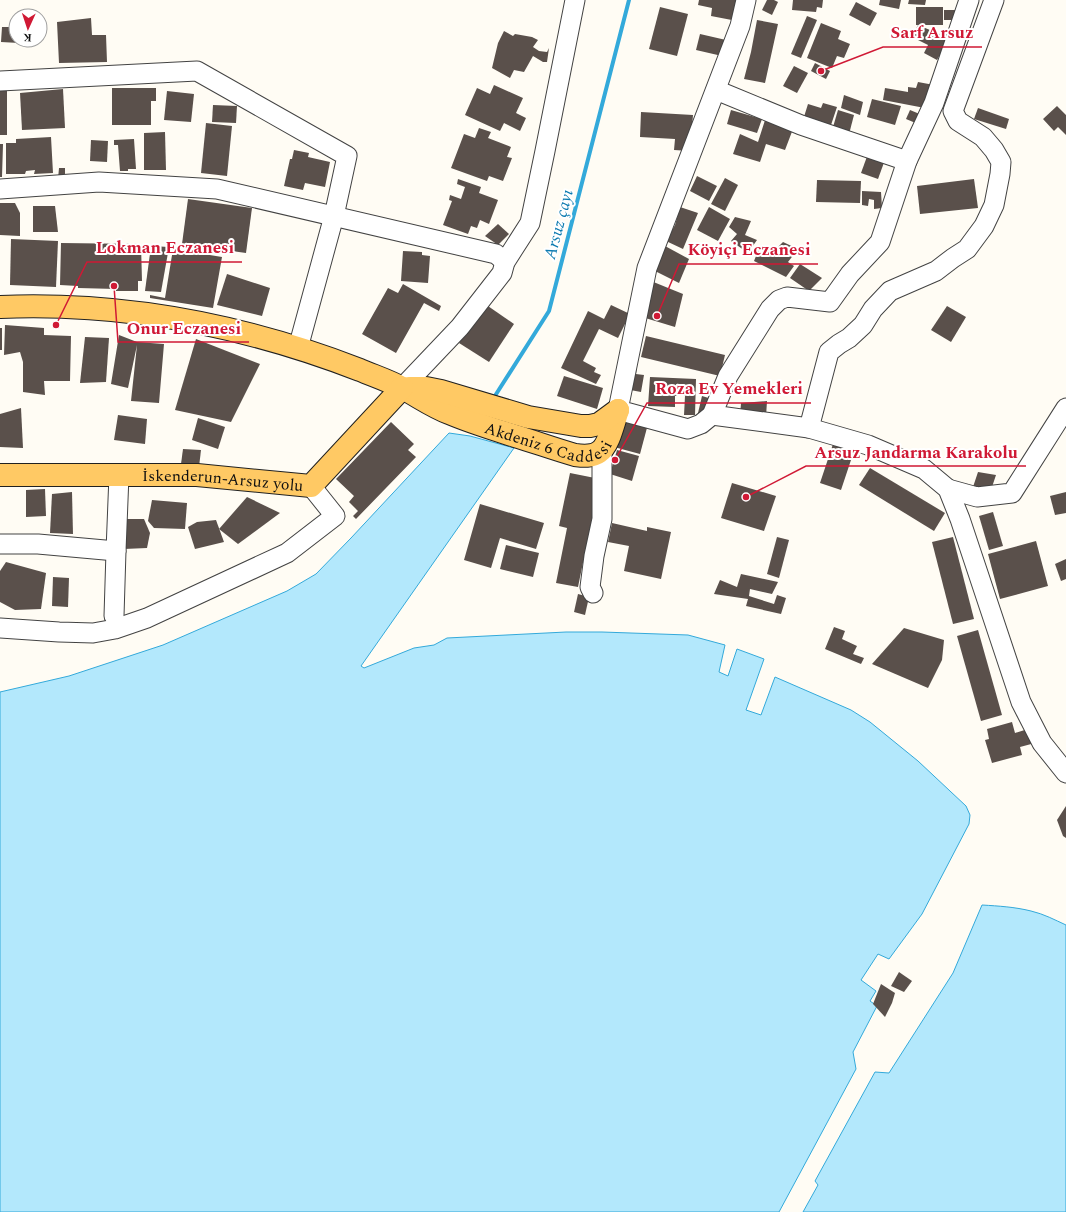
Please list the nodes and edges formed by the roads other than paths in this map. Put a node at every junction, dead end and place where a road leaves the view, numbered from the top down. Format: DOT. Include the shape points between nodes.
graph roads {
  1 [pos="575,0"];
  2 [pos="746,0"];
  3 [pos="969,0"];
  4 [pos="994,0"];
  5 [pos="0,81"];
  6 [pos="716,90"];
  7 [pos="907,161"];
  8 [pos="0,189"];
  9 [pos="334,216"];
  10 [pos="505,262"];
  11 [pos="0,307"];
  12 [pos="298,348"];
  13 [pos="402,388"];
  14 [pos="1066,408"];
  15 [pos="618,410"];
  16 [pos="712,415"];
  17 [pos="809,428"];
  18 [pos="602,450"];
  19 [pos="0,475"];
  20 [pos="119,475"];
  21 [pos="311,486"];
  22 [pos="948,489"];
  23 [pos="0,544"];
  24 [pos="116,551"];
  25 [pos="593,594"];
  26 [pos="114,616"];
  27 [pos="0,628"];
  28 [pos="1066,773"];
  1 -- 10 [label="street" via="530,223"];
  2 -- 6 [label="street" via="740,26"];
  3 -- 7 [label="street" via="934,103"];
  4 -- 17 [label="street" via="953,111 958,121 983,137 1001,162 994,205 984,226 967,249 936,271 890,291 872,310 863,325 829,352"];
  5 -- 9 [label="street" via="197,71 347,156"];
  6 -- 7 [label="street" via="801,125"];
  6 -- 15 [label="street" via="647,268"];
  7 -- 16 [label="street" via="880,242 850,274 830,302 787,297 779,300 770,309 728,376"];
  8 -- 9 [label="street" via="99,182 217,189"];
  9 -- 10 [label="street" via="496,254"];
  9 -- 12 [label="street"];
  10 -- 13 [label="street" via="502,273 460,327"];
  11 -- 12 [label="main road" via="87,307 157,314"];
  12 -- 13 [label="main road"];
  13 -- 15 [label="main road, Akdeniz 6 Caddesi" via="441,391 548,421 590,426 599,424"];
  13 -- 18 [label="main road, Akdeniz 6 Caddesi" via="451,414 560,451 584,456"];
  13 -- 21 [label="main road, İskenderun-Arsuz yolu"];
  14 -- 22 [label="street" via="1012,493 976,497"];
  15 -- 16 [label="street" via="688,429 701,424"];
  15 -- 18 [label="main road, Akdeniz 6 Caddesi"];
  16 -- 17 [label="street"];
  17 -- 22 [label="street" via="868,445 924,469"];
  18 -- 25 [label="street" via="602,519 590,587"];
  19 -- 20 [label="main road, İskenderun-Arsuz yolu"];
  20 -- 21 [label="main road, İskenderun-Arsuz yolu" via="197,475"];
  20 -- 24 [label="street"];
  21 -- 27 [label="street" via="335,516 287,553 154,615 115,629 93,633"];
  22 -- 28 [label="street" via="1021,702 1042,743"];
  23 -- 24 [label="street" via="38,544"];
  24 -- 26 [label="street"];
}
